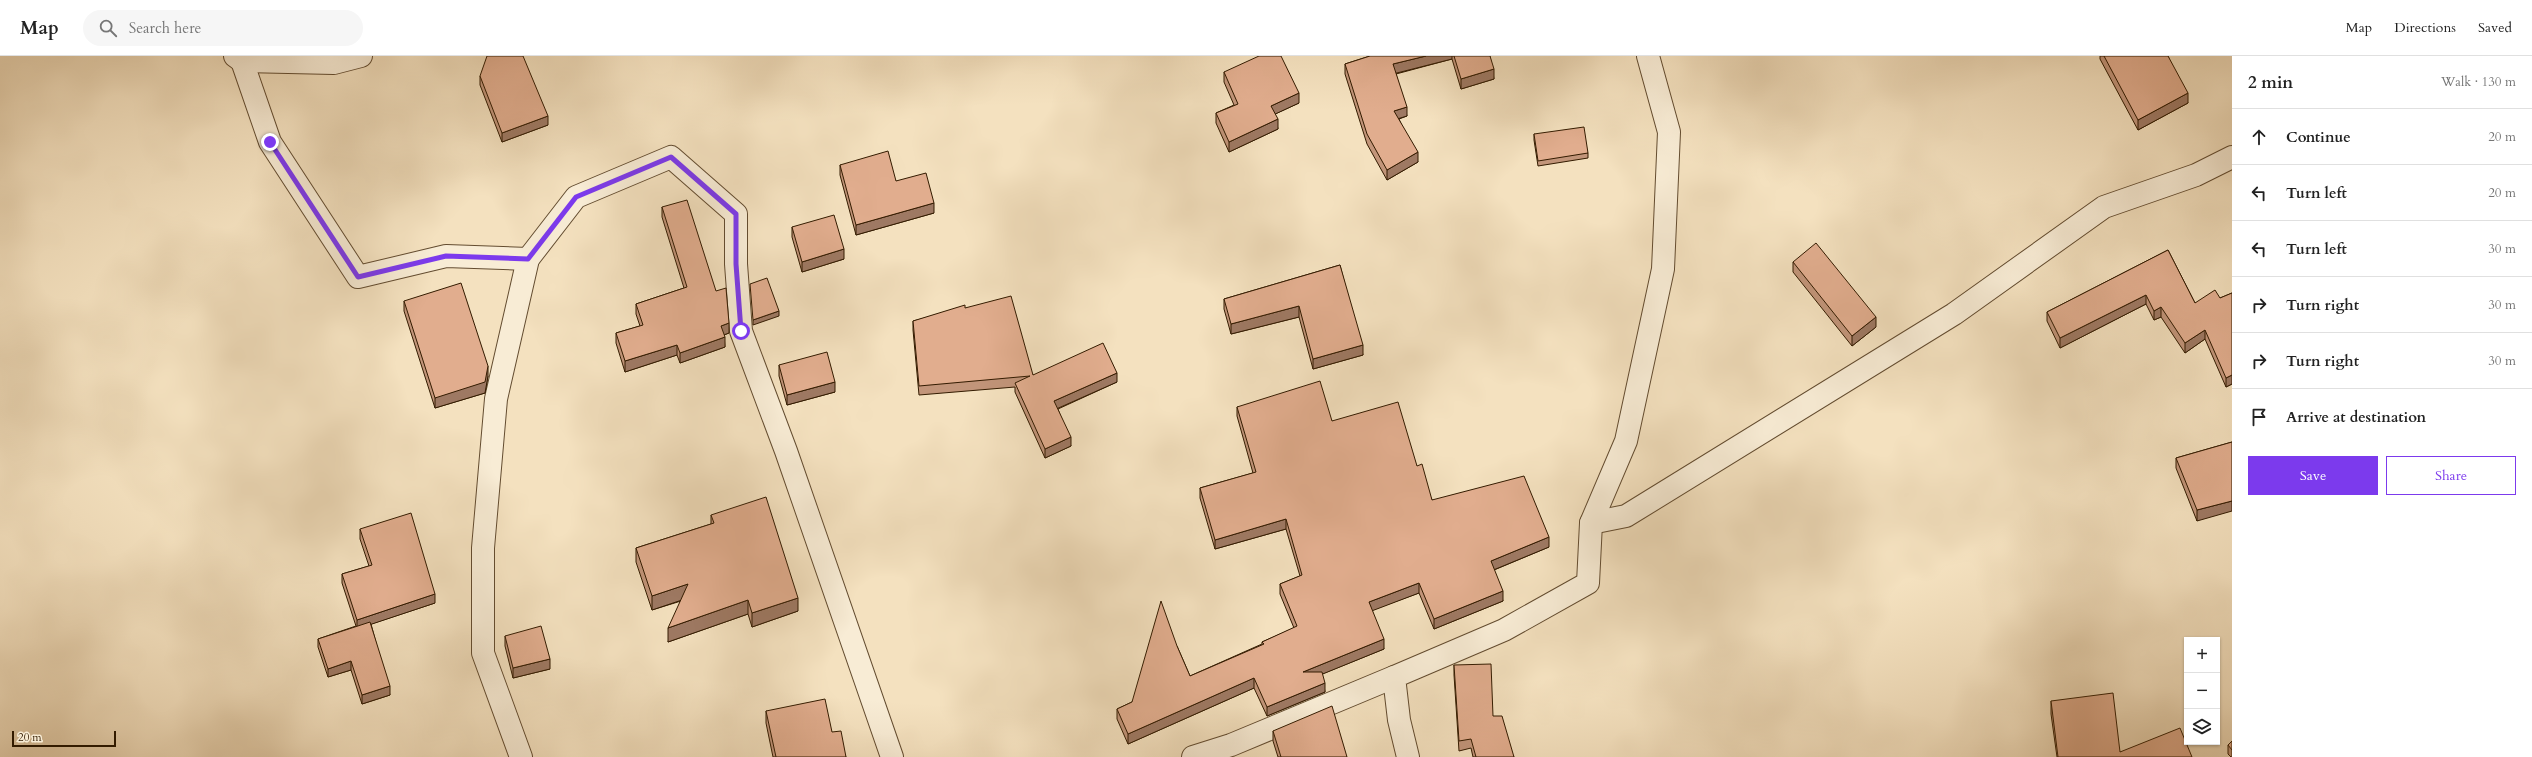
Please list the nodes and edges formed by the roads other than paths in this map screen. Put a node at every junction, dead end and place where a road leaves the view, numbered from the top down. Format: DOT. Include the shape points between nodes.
graph roads {
  1 [pos="360,56"];
  2 [pos="1648,56"];
  3 [pos="238,58"];
  4 [pos="2232,157"];
  5 [pos="528,259"];
  6 [pos="1591,523"];
  7 [pos="1394,677"];
  8 [pos="521,757"];
  9 [pos="892,757"];
  10 [pos="1193,757"];
  11 [pos="1408,757"];
  1 -- 3 [label="street" via="334,63"];
  2 -- 6 [label="street" via="1669,132 1663,269 1626,441"];
  3 -- 5 [label="street" via="270,142 358,277 446,256"];
  4 -- 6 [label="street" via="2196,175 2104,207 1954,314 1626,516"];
  5 -- 8 [label="street" via="496,399 483,548 483,653"];
  5 -- 9 [label="street" via="576,197 671,157 736,214 736,264 741,331 786,451"];
  6 -- 7 [label="street" via="1588,583 1504,630"];
  7 -- 10 [label="street" via="1231,745"];
  7 -- 11 [label="street" via="1399,720"];
}
